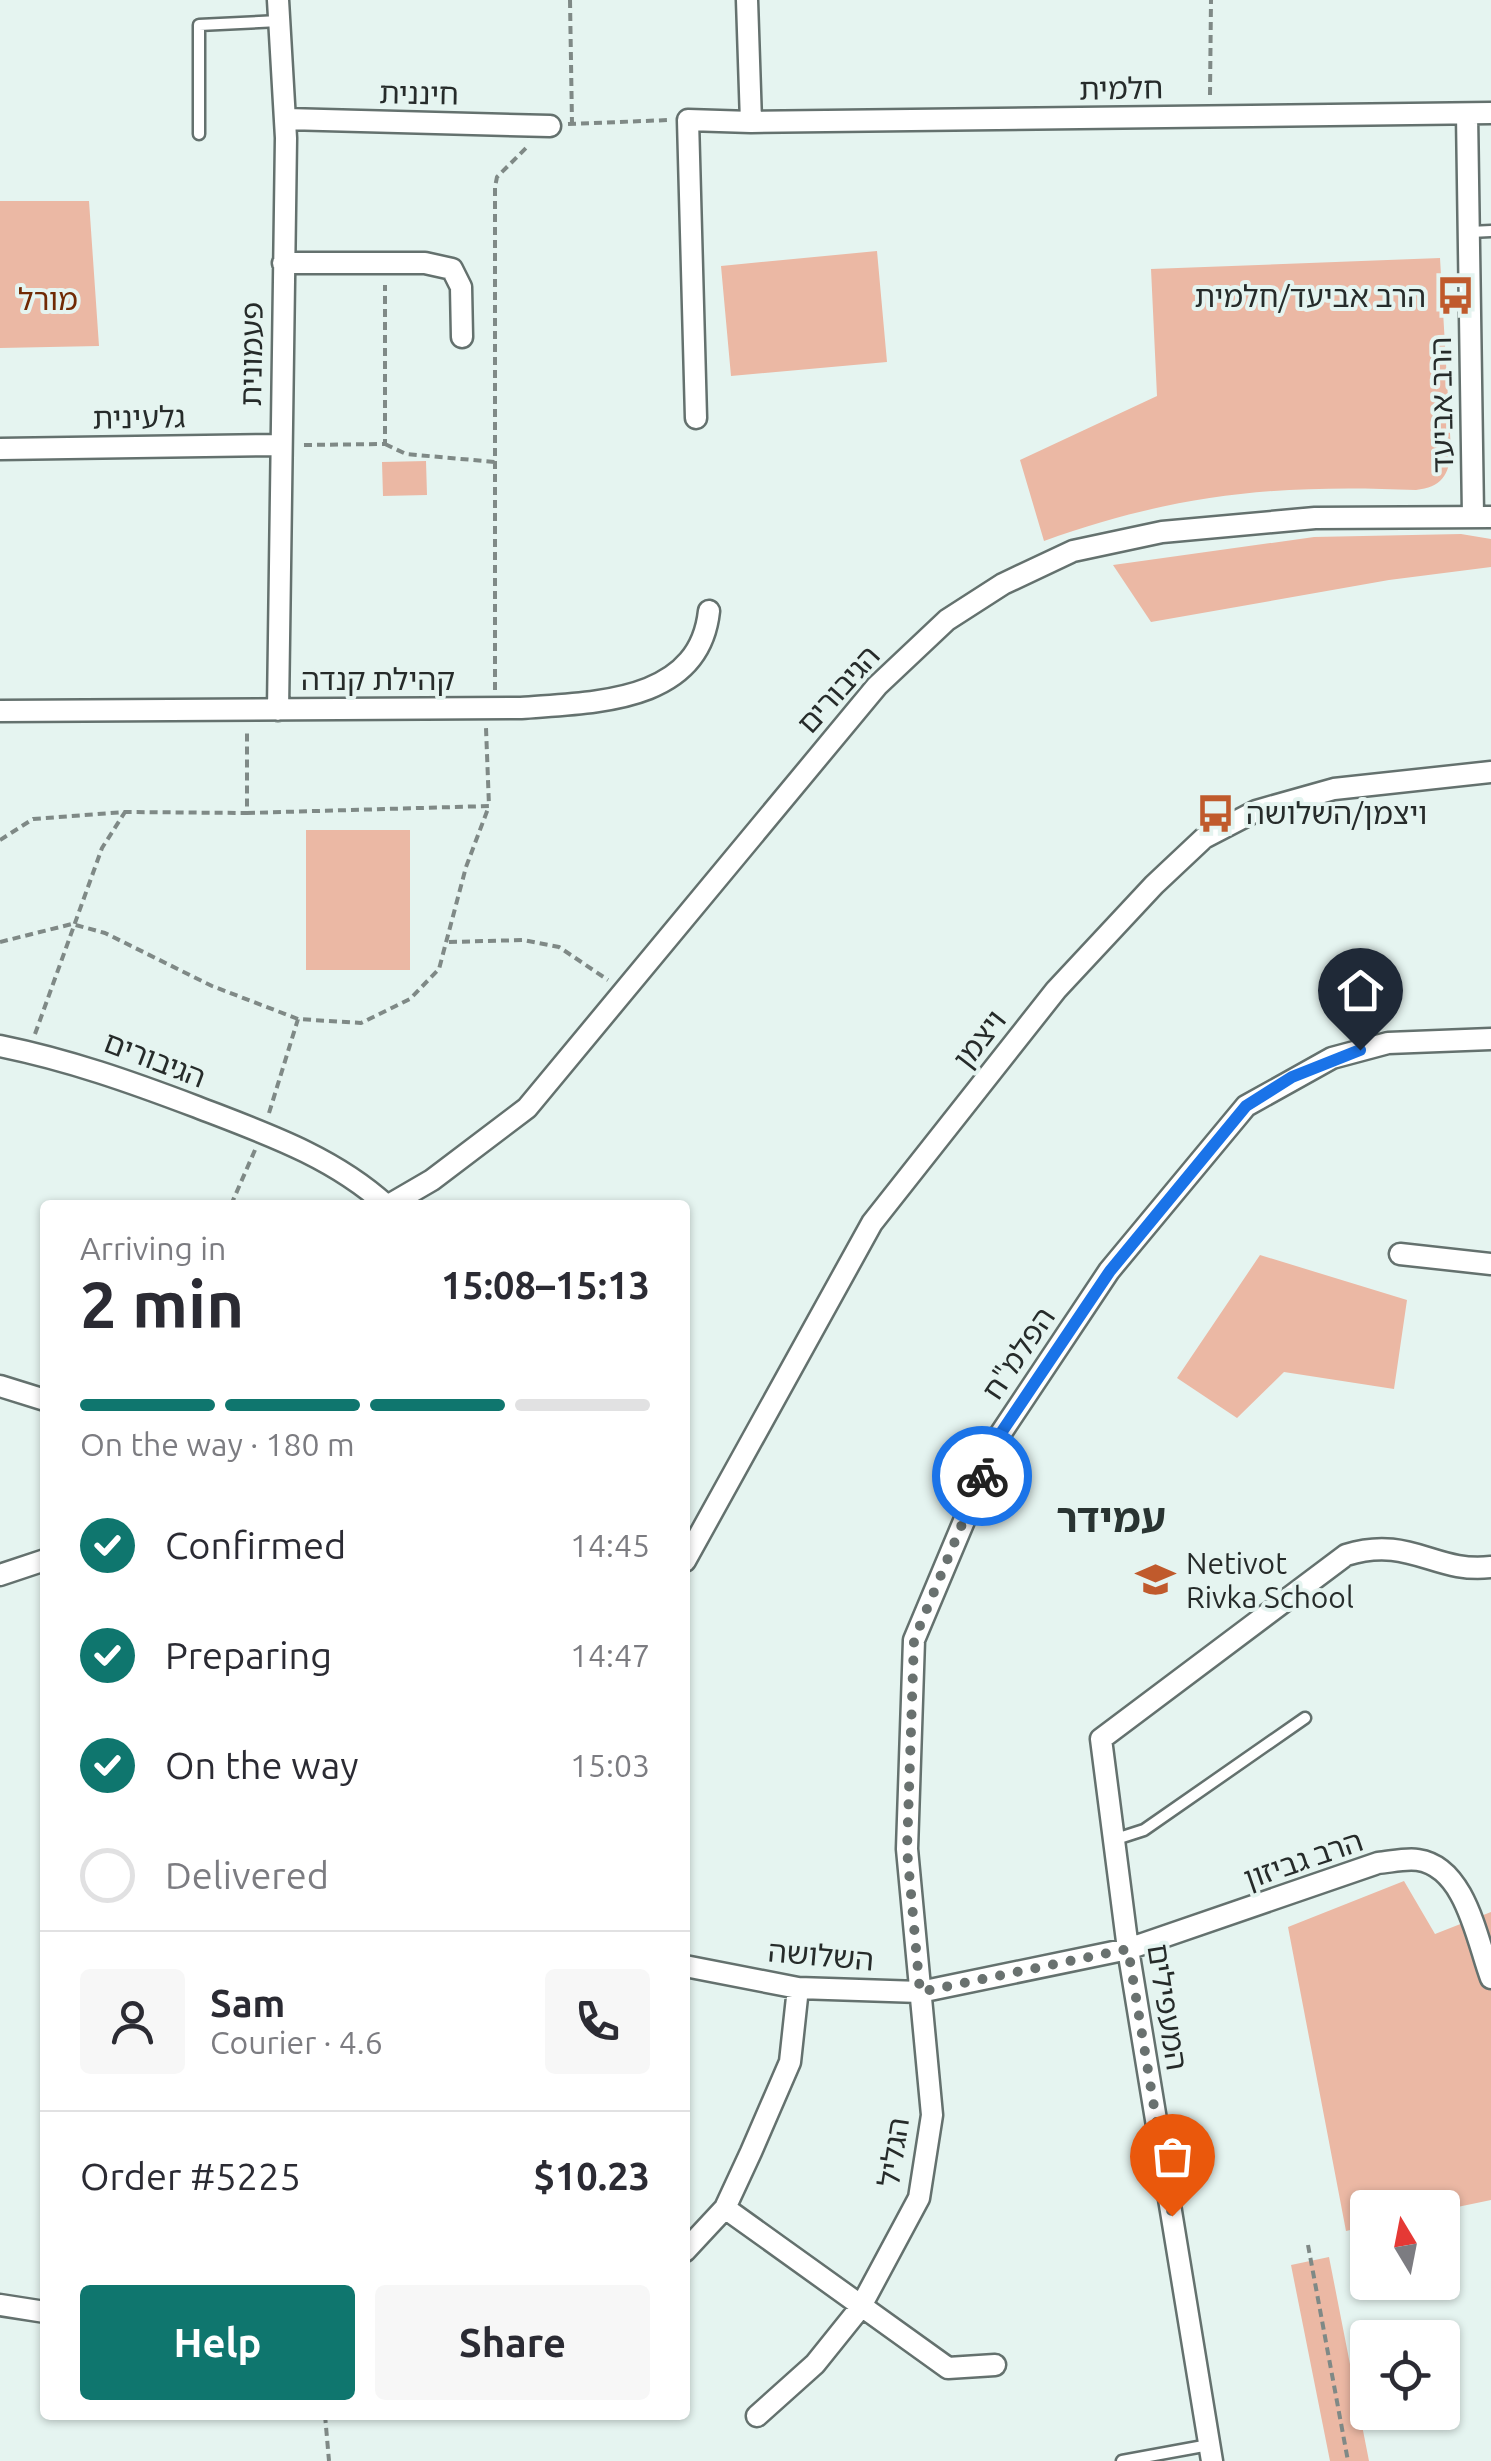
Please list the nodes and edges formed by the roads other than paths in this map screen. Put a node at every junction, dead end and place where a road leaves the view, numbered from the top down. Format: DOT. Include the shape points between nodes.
graph roads {
  1 [pos="747,0"];
  2 [pos="279,10"];
  3 [pos="1491,113"];
  4 [pos="1467,114"];
  5 [pos="286,119"];
  6 [pos="751,122"];
  7 [pos="561,125"];
  8 [pos="198,134"];
  9 [pos="1469,232"];
  10 [pos="1491,232"];
  11 [pos="284,263"];
  12 [pos="462,337"];
  13 [pos="696,418"];
  14 [pos="279,445"];
  15 [pos="0,449"];
  16 [pos="1482,516"];
  17 [pos="709,612"];
  18 [pos="278,710"];
  19 [pos="0,711"];
  20 [pos="1491,772"];
  21 [pos="1491,1039"];
  22 [pos="0,1046"];
  23 [pos="382,1200"];
  24 [pos="396,1200"];
  25 [pos="1400,1254"];
  26 [pos="1491,1264"];
  27 [pos="0,1386"];
  28 [pos="40,1398"];
  29 [pos="690,1552"];
  30 [pos="40,1562"];
  31 [pos="1491,1567"];
  32 [pos="0,1575"];
  33 [pos="1304,1718"];
  34 [pos="1112,1840"];
  35 [pos="1128,1949"];
  36 [pos="690,1967"];
  37 [pos="1491,1978"];
  38 [pos="798,1988"];
  39 [pos="920,1992"];
  40 [pos="725,2208"];
  41 [pos="690,2246"];
  42 [pos="0,2305"];
  43 [pos="860,2308"];
  44 [pos="40,2311"];
  45 [pos="995,2365"];
  46 [pos="757,2416"];
  47 [pos="1211,2453"];
  48 [pos="1122,2461"];
  1 -- 6 [label="street"];
  2 -- 5 [label="street, פעמונית"];
  2 -- 8 [label="lane" via="199,25"];
  3 -- 4 [label="street, חלמית"];
  4 -- 6 [label="street, חלמית"];
  4 -- 9 [label="street, הרב אביעד"];
  5 -- 7 [label="street, חיננית"];
  5 -- 11 [label="street, פעמונית"];
  6 -- 13 [label="street, חלמית" via="688,120"];
  9 -- 10 [label="lane"];
  9 -- 16 [label="street, הרב אביעד"];
  11 -- 12 [label="street" via="452,269 461,287"];
  11 -- 14 [label="street, פעמונית"];
  14 -- 15 [label="street, גלעינית"];
  14 -- 18 [label="street, פעמונית"];
  16 -- 24 [label="street, הגיבורים" via="1315,518 1162,532 1074,551 1003,584 947,620 877,686 527,1108"];
  17 -- 18 [label="street, קהילת קנדה" via="698,654 683,670 597,702"];
  18 -- 19 [label="street, קהילת קנדה"];
  20 -- 29 [label="street, ויצמן" via="1334,789 1256,811 1204,838 1154,884 1056,990 872,1223"];
  21 -- 39 [label="street, הפלמ\"ח" via="1388,1043 1350,1053 1246,1106 1110,1271 1001,1433 914,1640 907,1850"];
  22 -- 23 [label="street, הגיבורים" via="78,1062 263,1132 360,1181"];
  25 -- 26 [label="street"];
  27 -- 28 [label="street"];
  30 -- 32 [label="street"];
  31 -- 34 [label="street, המעפילים" via="1451,1565 1389,1546 1346,1555 1101,1739"];
  33 -- 34 [label="lane" via="1144,1830"];
  34 -- 35 [label="street, המעפילים"];
  35 -- 37 [label="street, הרב גביזון" via="1378,1863 1419,1860 1444,1873 1462,1897"];
  35 -- 39 [label="street, השלושה"];
  35 -- 47 [label="street, המעפילים"];
  36 -- 38 [label="street, השלושה"];
  38 -- 39 [label="street, השלושה"];
  38 -- 40 [label="street" via="790,2062"];
  39 -- 43 [label="street, הגליל" via="932,2114 919,2198"];
  40 -- 41 [label="street"];
  40 -- 43 [label="street"];
  42 -- 44 [label="street"];
  43 -- 45 [label="street" via="948,2368"];
  43 -- 46 [label="street, הגליל" via="815,2364"];
  47 -- 48 [label="lane"];
}
